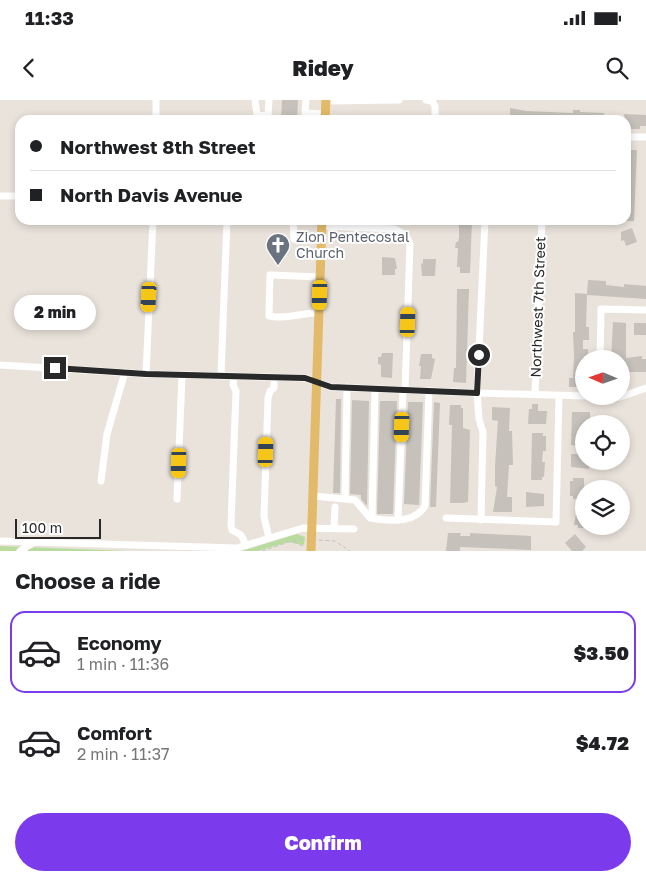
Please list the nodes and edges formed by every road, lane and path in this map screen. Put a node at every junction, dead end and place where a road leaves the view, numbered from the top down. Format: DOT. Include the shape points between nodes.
graph roads {
  1 [pos="156,100"];
  2 [pos="255,100"];
  3 [pos="270,100"];
  4 [pos="306,100"];
  5 [pos="326,100"];
  6 [pos="399,100"];
  7 [pos="426,100"];
  8 [pos="156,115"];
  9 [pos="257,115"];
  10 [pos="268,115"];
  11 [pos="315,115"];
  12 [pos="325,115"];
  13 [pos="436,115"];
  14 [pos="631,137"];
  15 [pos="646,137"];
  16 [pos="0,196"];
  17 [pos="15,196"];
  18 [pos="153,225"];
  19 [pos="227,225"];
  20 [pos="293,225"];
  21 [pos="322,225"];
  22 [pos="343,225"];
  23 [pos="485,225"];
  24 [pos="542,225"];
  25 [pos="321,240"];
  26 [pos="320,277"];
  27 [pos="646,310"];
  28 [pos="319,313"];
  29 [pos="600,350"];
  30 [pos="0,365"];
  31 [pos="124,372"];
  32 [pos="146,374"];
  33 [pos="182,375"];
  34 [pos="221,375"];
  35 [pos="234,377"];
  36 [pos="274,378"];
  37 [pos="317,383"];
  38 [pos="348,388"];
  39 [pos="646,388"];
  40 [pos="375,389"];
  41 [pos="404,390"];
  42 [pos="428,391"];
  43 [pos="477,393"];
  44 [pos="535,394"];
  45 [pos="630,394"];
  46 [pos="559,396"];
  47 [pos="575,396"];
  48 [pos="101,481"];
  49 [pos="313,496"];
  50 [pos="345,497"];
  51 [pos="177,499"];
  52 [pos="335,507"];
  53 [pos="372,518"];
  54 [pos="446,518"];
  55 [pos="398,520"];
  56 [pos="481,520"];
  57 [pos="312,527"];
  58 [pos="334,528"];
  59 [pos="354,529"];
  60 [pos="269,538"];
  61 [pos="312,539"];
  62 [pos="0,541"];
  63 [pos="292,542"];
  64 [pos="33,543"];
  65 [pos="246,545"];
  66 [pos="234,550"];
  67 [pos="20,551"];
  68 [pos="262,551"];
  69 [pos="304,551"];
  70 [pos="311,551"];
  71 [pos="350,551"];
  1 -- 8 [label="street"];
  2 -- 9 [label="street"];
  3 -- 10 [label="street"];
  4 -- 11 [label="street" via="305,113"];
  5 -- 6 [label="street"];
  5 -- 12 [label="main road"];
  7 -- 13 [label="street" via="432,101"];
  14 -- 15 [label="street"];
  16 -- 17 [label="street"];
  18 -- 32 [label="street"];
  19 -- 34 [label="street"];
  20 -- 25 [label="street" via="294,239"];
  21 -- 25 [label="main road"];
  22 -- 41 [label="street" via="394,230 408,238"];
  23 -- 43 [label="street"];
  24 -- 44 [label="street, Northwest 7th Street"];
  25 -- 26 [label="main road"];
  26 -- 28 [label="main road"];
  26 -- 28 [label="street" via="270,275 269,316 296,317 304,312"];
  27 -- 29 [label="street" via="601,309"];
  28 -- 37 [label="main road"];
  30 -- 31 [label="street"];
  31 -- 32 [label="street"];
  31 -- 48 [label="street" via="107,434"];
  32 -- 33 [label="street"];
  33 -- 34 [label="street"];
  33 -- 51 [label="street"];
  34 -- 35 [label="street"];
  35 -- 36 [label="street"];
  35 -- 65 [label="street" via="231,525"];
  36 -- 37 [label="street" via="305,378"];
  36 -- 60 [label="street" via="274,388 268,398 264,518"];
  37 -- 38 [label="street"];
  37 -- 49 [label="main road"];
  38 -- 40 [label="street"];
  38 -- 50 [label="street"];
  39 -- 45 [label="street"];
  40 -- 41 [label="street"];
  40 -- 53 [label="street"];
  41 -- 42 [label="street"];
  41 -- 55 [label="street"];
  42 -- 43 [label="street"];
  42 -- 55 [label="street" via="425,506 406,520"];
  43 -- 44 [label="street"];
  43 -- 56 [label="street" via="483,432"];
  44 -- 46 [label="street"];
  46 -- 47 [label="street"];
  46 -- 56 [label="street" via="556,522"];
  49 -- 50 [label="street"];
  49 -- 57 [label="main road"];
  50 -- 53 [label="street" via="355,500"];
  52 -- 58 [label="street"];
  53 -- 55 [label="street"];
  54 -- 56 [label="street"];
  57 -- 58 [label="street"];
  57 -- 60 [label="street"];
  57 -- 61 [label="main road"];
  58 -- 59 [label="street"];
  60 -- 65 [label="street"];
  61 -- 63 [label="path"];
  61 -- 70 [label="main road"];
  61 -- 71 [label="path" via="335,541"];
  62 -- 64 [label="street"];
  63 -- 68 [label="path"];
  63 -- 69 [label="path" via="304,547"];
  64 -- 66 [label="street"];
  64 -- 67 [label="street"];
  65 -- 66 [label="street"];
}
